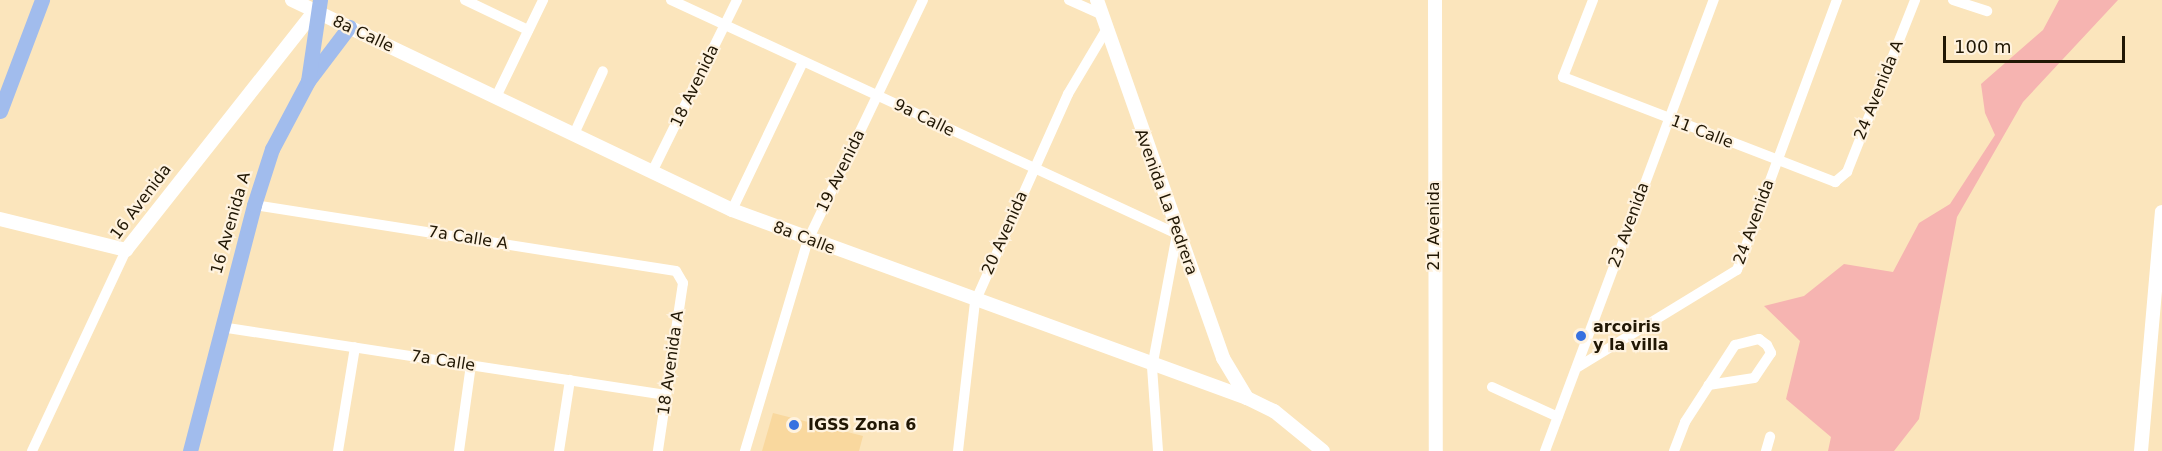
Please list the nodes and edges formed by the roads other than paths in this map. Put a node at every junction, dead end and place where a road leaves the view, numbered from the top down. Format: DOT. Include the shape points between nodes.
graph roads {
  1 [pos="42,0"];
  2 [pos="292,0"];
  3 [pos="465,0"];
  4 [pos="543,0"];
  5 [pos="671,0"];
  6 [pos="737,0"];
  7 [pos="923,0"];
  8 [pos="1069,0"];
  9 [pos="1097,0"];
  10 [pos="1436,0"];
  11 [pos="1593,0"];
  12 [pos="1713,0"];
  13 [pos="1837,0"];
  14 [pos="1915,0"];
  15 [pos="1953,0"];
  16 [pos="317,5"];
  17 [pos="1987,11"];
  18 [pos="1101,15"];
  19 [pos="725,26"];
  20 [pos="349,27"];
  21 [pos="528,30"];
  22 [pos="1105,32"];
  23 [pos="803,62"];
  24 [pos="603,71"];
  25 [pos="308,81"];
  26 [pos="878,96"];
  27 [pos="496,97"];
  28 [pos="0,111"];
  29 [pos="1668,119"];
  30 [pos="574,134"];
  31 [pos="1776,161"];
  32 [pos="1032,170"];
  33 [pos="652,172"];
  34 [pos="1843,181"];
  35 [pos="254,205"];
  36 [pos="732,210"];
  37 [pos="2162,212"];
  38 [pos="0,219"];
  39 [pos="1178,234"];
  40 [pos="808,240"];
  41 [pos="126,250"];
  42 [pos="681,276"];
  43 [pos="975,302"];
  44 [pos="221,327"];
  45 [pos="355,347"];
  46 [pos="471,365"];
  47 [pos="1152,367"];
  48 [pos="1578,367"];
  49 [pos="570,380"];
  50 [pos="1709,385"];
  51 [pos="1492,387"];
  52 [pos="666,395"];
  53 [pos="1247,398"];
  54 [pos="1558,417"];
  55 [pos="1770,437"];
  56 [pos="32,451"];
  57 [pos="190,451"];
  58 [pos="338,451"];
  59 [pos="459,451"];
  60 [pos="559,451"];
  61 [pos="658,451"];
  62 [pos="745,451"];
  63 [pos="957,451"];
  64 [pos="1158,451"];
  65 [pos="1323,451"];
  66 [pos="1436,451"];
  67 [pos="1545,451"];
  68 [pos="1674,451"];
  69 [pos="1766,451"];
  70 [pos="2141,451"];
  1 -- 28 [label="main road"];
  2 -- 16 [label="street, 8a Calle"];
  3 -- 21 [label="street"];
  4 -- 21 [label="street"];
  5 -- 19 [label="street, 9a Calle"];
  6 -- 19 [label="street, 18 Avenida"];
  7 -- 26 [label="street, 19 Avenida"];
  8 -- 18 [label="street"];
  9 -- 18 [label="street, Avenida La Pedrera"];
  10 -- 66 [label="street, 21 Avenida"];
  11 -- 29 [label="street, 11 Calle" via="1563,78"];
  12 -- 29 [label="street, 23 Avenida"];
  13 -- 31 [label="street, 24 Avenida"];
  14 -- 34 [label="street, 24 Avenida A"];
  15 -- 17 [label="street"];
  16 -- 20 [label="street, 8a Calle"];
  16 -- 25 [label="main road, 16 Avenida A"];
  16 -- 41 [label="street, 16 Avenida"];
  18 -- 22 [label="street, Avenida La Pedrera"];
  19 -- 23 [label="street, 9a Calle"];
  19 -- 33 [label="street, 18 Avenida"];
  20 -- 25 [label="main road"];
  20 -- 27 [label="street, 8a Calle"];
  21 -- 27 [label="street"];
  22 -- 32 [label="street, 20 Avenida" via="1068,94"];
  22 -- 39 [label="street, Avenida La Pedrera"];
  23 -- 26 [label="street, 9a Calle"];
  23 -- 36 [label="street"];
  24 -- 30 [label="street"];
  25 -- 35 [label="main road, 16 Avenida A" via="273,149"];
  26 -- 32 [label="street, 9a Calle"];
  26 -- 40 [label="street, 19 Avenida"];
  27 -- 30 [label="street, 8a Calle"];
  29 -- 31 [label="street, 11 Calle"];
  29 -- 48 [label="street, 23 Avenida"];
  30 -- 33 [label="street, 8a Calle"];
  31 -- 34 [label="street, 11 Calle"];
  31 -- 48 [label="street, 24 Avenida" via="1731,278"];
  32 -- 39 [label="street, 9a Calle"];
  32 -- 43 [label="street, 20 Avenida"];
  33 -- 36 [label="street, 8a Calle"];
  35 -- 42 [label="street, 7a Calle A"];
  35 -- 44 [label="main road, 16 Avenida A"];
  36 -- 40 [label="street, 8a Calle"];
  37 -- 70 [label="street"];
  38 -- 41 [label="street"];
  39 -- 47 [label="street"];
  39 -- 53 [label="street, Avenida La Pedrera" via="1231,378"];
  40 -- 43 [label="street, 8a Calle"];
  40 -- 62 [label="street, 19 Avenida"];
  41 -- 56 [label="street, 16 Avenida"];
  42 -- 52 [label="street, 18 Avenida A"];
  43 -- 47 [label="street, 8a Calle"];
  43 -- 63 [label="street, 20 Avenida"];
  44 -- 45 [label="street, 7a Calle"];
  44 -- 57 [label="main road, 16 Avenida A"];
  45 -- 46 [label="street, 7a Calle"];
  45 -- 58 [label="street"];
  46 -- 49 [label="street, 7a Calle"];
  46 -- 59 [label="street"];
  47 -- 53 [label="street, 8a Calle"];
  47 -- 64 [label="street"];
  48 -- 54 [label="street, 23 Avenida"];
  49 -- 52 [label="street, 7a Calle"];
  49 -- 60 [label="street"];
  50 -- 50 [label="street" via="1754,378 1771,354 1767,345 1759,339 1735,345"];
  50 -- 68 [label="street"];
  51 -- 54 [label="street"];
  52 -- 61 [label="street, 18 Avenida A"];
  53 -- 65 [label="street, 8a Calle" via="1274,411"];
  54 -- 67 [label="street, 23 Avenida"];
  55 -- 69 [label="street"];
}
